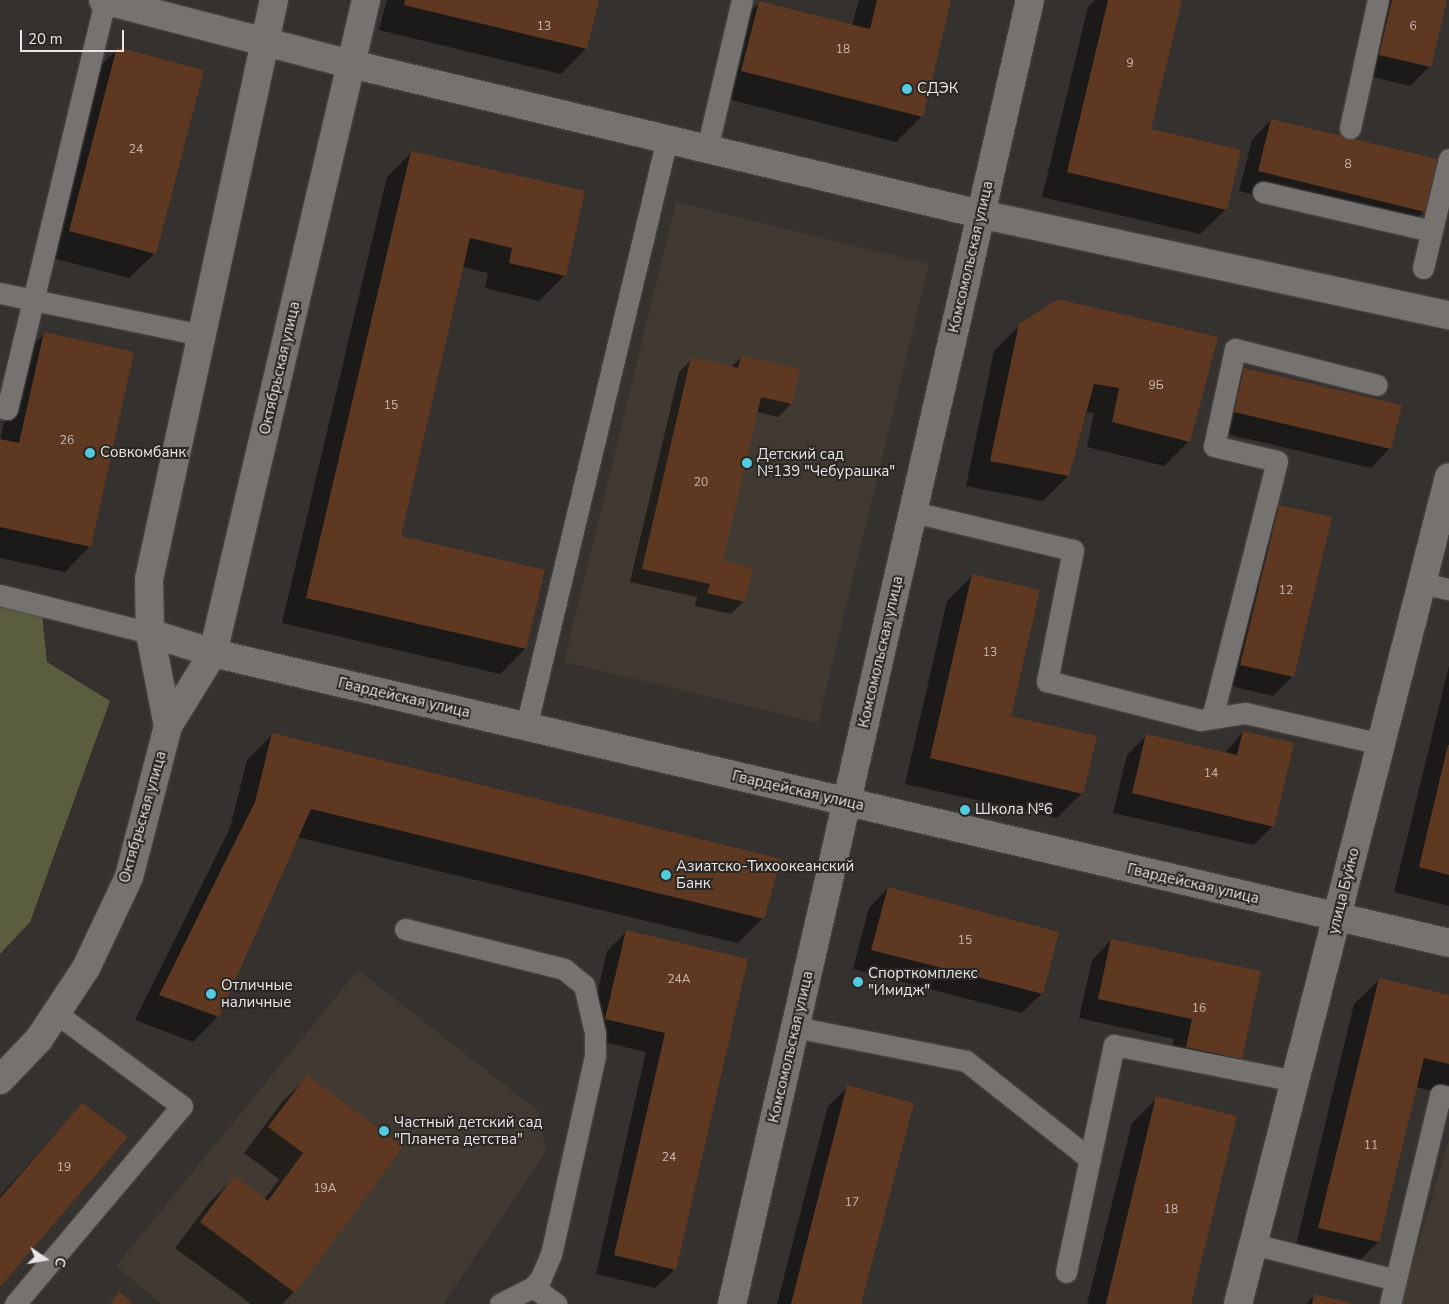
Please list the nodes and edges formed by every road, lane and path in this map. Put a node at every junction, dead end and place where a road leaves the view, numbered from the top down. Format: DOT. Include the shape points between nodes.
graph roads {
  1 [pos="104,0"];
  2 [pos="274,0"];
  3 [pos="366,0"];
  4 [pos="742,0"];
  5 [pos="1030,0"];
  6 [pos="1378,0"];
  7 [pos="264,41"];
  8 [pos="352,64"];
  9 [pos="1350,128"];
  10 [pos="667,139"];
  11 [pos="707,149"];
  12 [pos="1449,159"];
  13 [pos="1263,192"];
  14 [pos="980,214"];
  15 [pos="1432,231"];
  16 [pos="1423,268"];
  17 [pos="0,293"];
  18 [pos="33,300"];
  19 [pos="1449,315"];
  20 [pos="201,335"];
  21 [pos="1376,385"];
  22 [pos="0,407"];
  23 [pos="1449,477"];
  24 [pos="913,512"];
  25 [pos="1422,583"];
  26 [pos="1449,589"];
  27 [pos="0,595"];
  28 [pos="150,633"];
  29 [pos="213,653"];
  30 [pos="1212,718"];
  31 [pos="168,726"];
  32 [pos="526,727"];
  33 [pos="1381,744"];
  34 [pos="846,803"];
  35 [pos="1337,918"];
  36 [pos="405,929"];
  37 [pos="1449,943"];
  38 [pos="56,1013"];
  39 [pos="795,1027"];
  40 [pos="0,1080"];
  41 [pos="1295,1081"];
  42 [pos="1449,1097"];
  43 [pos="1090,1159"];
  44 [pos="1253,1244"];
  45 [pos="1066,1272"];
  46 [pos="533,1286"];
  47 [pos="1393,1296"];
  48 [pos="15,1304"];
  49 [pos="500,1304"];
  50 [pos="556,1304"];
  51 [pos="732,1304"];
  52 [pos="1238,1304"];
  1 -- 7 [label="street"];
  1 -- 18 [label="lane"];
  2 -- 7 [label="street, Октябрьская улица"];
  3 -- 8 [label="street, Октябрьская улица"];
  4 -- 11 [label="lane"];
  5 -- 14 [label="street, Комсомольская улица"];
  6 -- 9 [label="lane"];
  7 -- 8 [label="street"];
  7 -- 20 [label="street, Октябрьская улица"];
  8 -- 10 [label="street"];
  8 -- 29 [label="street, Октябрьская улица"];
  10 -- 11 [label="street"];
  10 -- 32 [label="lane"];
  11 -- 14 [label="street"];
  12 -- 15 [label="lane"];
  13 -- 15 [label="lane"];
  14 -- 19 [label="street"];
  14 -- 24 [label="street, Комсомольская улица"];
  15 -- 16 [label="lane"];
  17 -- 18 [label="lane"];
  18 -- 20 [label="lane"];
  18 -- 22 [label="lane" via="7,409"];
  20 -- 28 [label="street, Октябрьская улица" via="150,579"];
  21 -- 30 [label="lane" via="1235,349 1214,446 1277,461"];
  23 -- 25 [label="street, улица Буйко"];
  24 -- 30 [label="lane" via="1073,550 1047,681 1200,720"];
  24 -- 34 [label="street, Комсомольская улица"];
  25 -- 26 [label="lane"];
  25 -- 33 [label="street, улица Буйко"];
  27 -- 28 [label="lane"];
  28 -- 29 [label="street, Гвардейская улица"];
  28 -- 31 [label="street, Октябрьская улица"];
  29 -- 31 [label="street, Октябрьская улица"];
  29 -- 32 [label="street, Гвардейская улица"];
  30 -- 33 [label="lane" via="1245,713"];
  31 -- 38 [label="street, Октябрьская улица" via="129,877 86,968"];
  32 -- 34 [label="street, Гвардейская улица"];
  33 -- 35 [label="street, улица Буйко"];
  34 -- 35 [label="street, Гвардейская улица"];
  34 -- 39 [label="street, Комсомольская улица"];
  35 -- 37 [label="street, Гвардейская улица"];
  35 -- 41 [label="street, улица Буйко"];
  36 -- 46 [label="lane" via="564,969 584,985 595,1033 595,1056 551,1254 546,1268"];
  38 -- 40 [label="street, Октябрьская улица" via="39,1039"];
  38 -- 48 [label="lane" via="182,1106"];
  39 -- 43 [label="lane" via="966,1062"];
  39 -- 51 [label="street, Комсомольская улица"];
  41 -- 43 [label="lane" via="1114,1044"];
  41 -- 44 [label="street, улица Буйко"];
  42 -- 47 [label="lane" via="1440,1095"];
  43 -- 45 [label="lane"];
  44 -- 47 [label="lane"];
  44 -- 52 [label="street, улица Буйко"];
  46 -- 49 [label="lane"];
  46 -- 50 [label="lane"];
}
